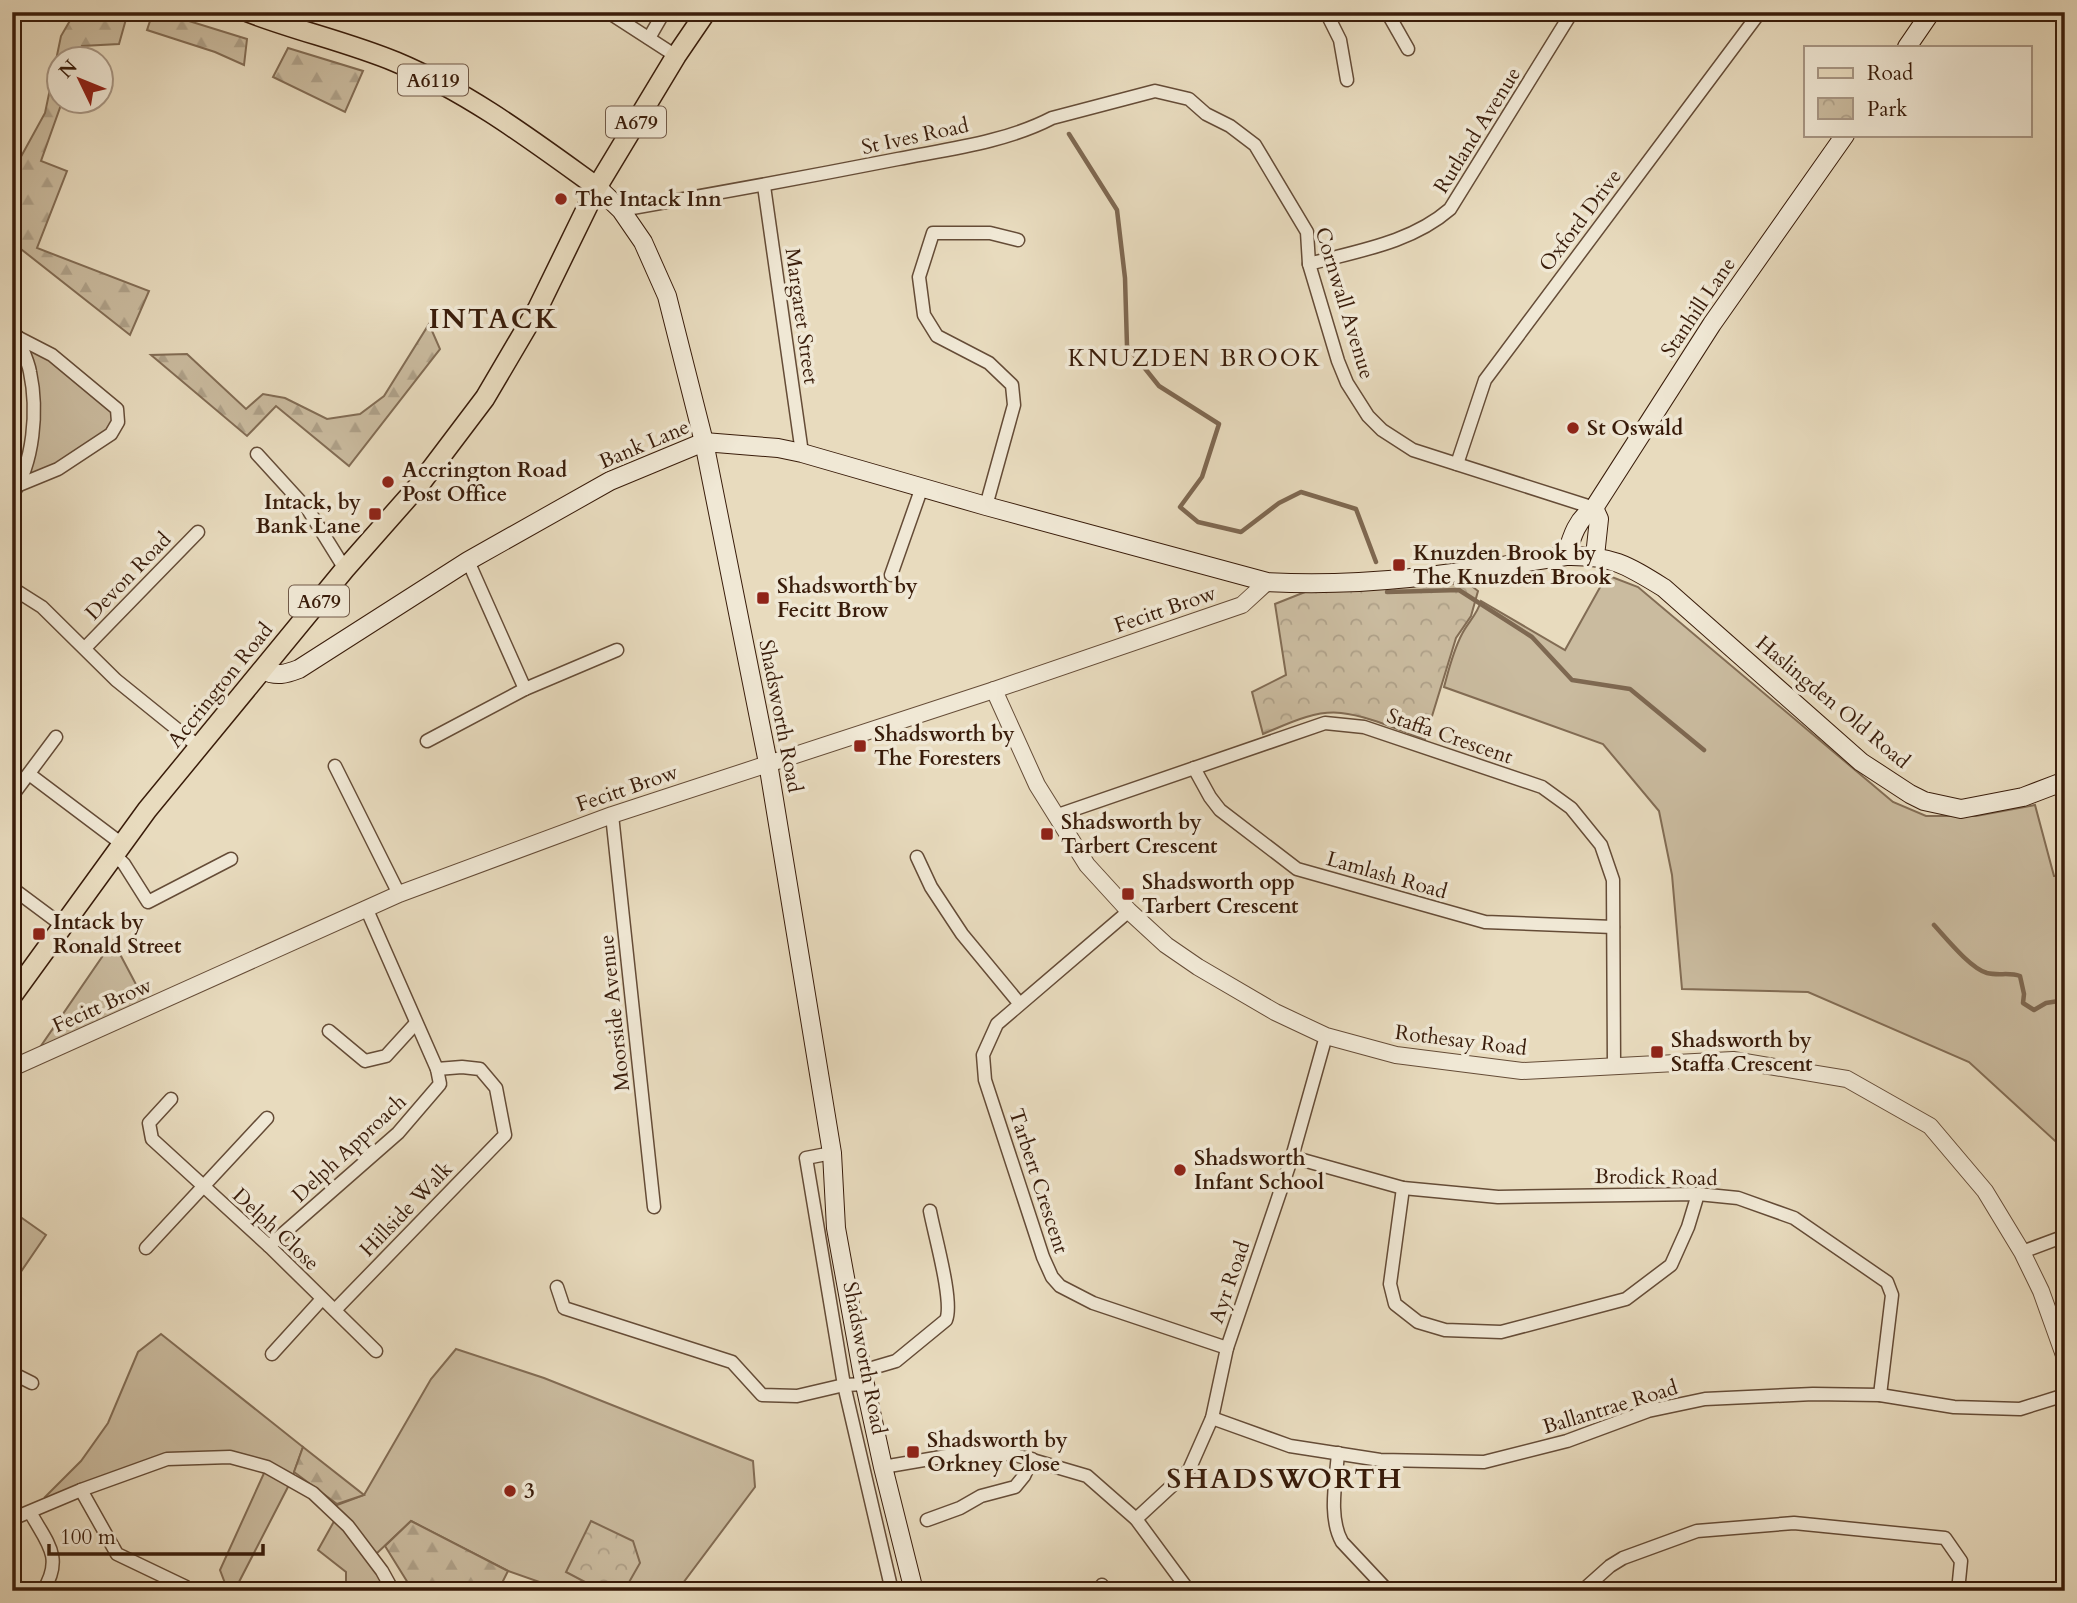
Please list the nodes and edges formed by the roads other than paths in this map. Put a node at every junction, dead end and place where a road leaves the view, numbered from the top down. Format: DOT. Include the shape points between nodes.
graph roads {
  1 [pos="248,12"];
  2 [pos="608,12"];
  3 [pos="664,12"];
  4 [pos="706,12"];
  5 [pos="1326,12"];
  6 [pos="1387,12"];
  7 [pos="1572,12"];
  8 [pos="1759,12"];
  9 [pos="1931,12"];
  10 [pos="649,38"];
  11 [pos="1908,46"];
  12 [pos="1408,49"];
  13 [pos="676,56"];
  14 [pos="1348,80"];
  15 [pos="1206,114"];
  16 [pos="1844,136"];
  17 [pos="764,186"];
  18 [pos="597,187"];
  19 [pos="621,210"];
  20 [pos="1018,240"];
  21 [pos="1309,264"];
  22 [pos="15,334"];
  23 [pos="704,442"];
  24 [pos="802,453"];
  25 [pos="257,454"];
  26 [pos="1457,464"];
  27 [pos="922,487"];
  28 [pos="16,490"];
  29 [pos="986,506"];
  30 [pos="1594,508"];
  31 [pos="198,532"];
  32 [pos="1566,556"];
  33 [pos="1595,556"];
  34 [pos="468,561"];
  35 [pos="345,569"];
  36 [pos="891,575"];
  37 [pos="1267,582"];
  38 [pos="12,588"];
  39 [pos="85,648"];
  40 [pos="617,650"];
  41 [pos="263,670"];
  42 [pos="525,689"];
  43 [pos="994,690"];
  44 [pos="56,737"];
  45 [pos="427,741"];
  46 [pos="199,747"];
  47 [pos="768,763"];
  48 [pos="335,766"];
  49 [pos="1194,768"];
  50 [pos="29,774"];
  51 [pos="2065,781"];
  52 [pos="12,796"];
  53 [pos="612,815"];
  54 [pos="1055,816"];
  55 [pos="118,849"];
  56 [pos="916,857"];
  57 [pos="231,859"];
  58 [pos="12,888"];
  59 [pos="399,894"];
  60 [pos="367,910"];
  61 [pos="1129,911"];
  62 [pos="63,926"];
  63 [pos="1613,927"];
  64 [pos="12,996"];
  65 [pos="1019,1003"];
  66 [pos="416,1023"];
  67 [pos="329,1031"];
  68 [pos="1326,1036"];
  69 [pos="1614,1066"];
  70 [pos="12,1068"];
  71 [pos="437,1069"];
  72 [pos="171,1099"];
  73 [pos="267,1118"];
  74 [pos="832,1153"];
  75 [pos="1292,1157"];
  76 [pos="203,1187"];
  77 [pos="1403,1188"];
  78 [pos="1698,1194"];
  79 [pos="654,1207"];
  80 [pos="930,1211"];
  81 [pos="2065,1236"];
  82 [pos="269,1246"];
  83 [pos="146,1248"];
  84 [pos="2022,1252"];
  85 [pos="557,1287"];
  86 [pos="323,1299"];
  87 [pos="335,1310"];
  88 [pos="1227,1348"];
  89 [pos="376,1351"];
  90 [pos="272,1354"];
  91 [pos="2065,1358"];
  92 [pos="12,1373"];
  93 [pos="864,1377"];
  94 [pos="32,1383"];
  95 [pos="844,1385"];
  96 [pos="1880,1395"];
  97 [pos="2065,1395"];
  98 [pos="1212,1418"];
  99 [pos="1338,1453"];
  100 [pos="1032,1459"];
  101 [pos="883,1466"];
  102 [pos="81,1490"];
  103 [pos="30,1512"];
  104 [pos="12,1519"];
  105 [pos="1136,1519"];
  106 [pos="927,1520"];
  107 [pos="186,1587"];
  108 [pos="43,1591"];
  109 [pos="393,1591"];
  110 [pos="892,1591"];
  111 [pos="914,1591"];
  112 [pos="1189,1591"];
  113 [pos="1388,1591"];
  114 [pos="1582,1591"];
  115 [pos="1958,1591"];
  1 -- 18 [label="main road, A6119" via="397,62 458,92"];
  2 -- 10 [label="street"];
  3 -- 10 [label="street"];
  4 -- 13 [label="main road, Accrington Road / A679"];
  5 -- 14 [label="street" via="1340,40"];
  6 -- 12 [label="street"];
  7 -- 21 [label="street, Rutland Avenue" via="1450,209 1396,240"];
  8 -- 26 [label="street, Oxford Drive" via="1485,380"];
  9 -- 11 [label="main road"];
  10 -- 13 [label="street"];
  13 -- 18 [label="main road, Accrington Road / A679"];
  15 -- 17 [label="street, St Ives Road" via="1189,99 1155,91 973,144"];
  15 -- 21 [label="street, Cornwall Avenue" via="1255,145 1307,232"];
  16 -- 30 [label="main road, Stanhill Lane" via="1713,324"];
  17 -- 19 [label="street, St Ives Road"];
  17 -- 24 [label="street, Margaret Street"];
  18 -- 19 [label="main road, Shadsworth Road"];
  18 -- 35 [label="main road, Accrington Road / A679" via="538,308 485,398 420,485"];
  19 -- 23 [label="main road, Shadsworth Road" via="643,242 667,296"];
  20 -- 29 [label="street" via="990,233 933,233 919,277 923,315 937,336 989,363 1012,385 1014,405"];
  21 -- 26 [label="street, Cornwall Avenue" via="1338,361 1357,403 1398,441"];
  22 -- 28 [label="street" via="30,372 34,426"];
  22 -- 28 [label="street" via="52,355 117,409 118,422 111,434 58,470"];
  23 -- 24 [label="main road, Bank Lane"];
  23 -- 34 [label="main road, Bank Lane" via="610,481"];
  23 -- 47 [label="main road, Shadsworth Road"];
  24 -- 27 [label="main road, Bank Lane"];
  25 -- 35 [label="street" via="309,511"];
  26 -- 30 [label="street, Cornwall Avenue"];
  27 -- 29 [label="main road, Bank Lane"];
  27 -- 36 [label="street"];
  29 -- 37 [label="main road, Bank Lane"];
  30 -- 32 [label="main road, Stanhill Lane" via="1577,524"];
  30 -- 33 [label="main road" via="1600,519"];
  31 -- 39 [label="street, Devon Road"];
  32 -- 33 [label="main road"];
  32 -- 37 [label="main road" via="1399,581"];
  33 -- 51 [label="main road, Haslingden Old Road" via="1622,563 1664,589 1861,761 1924,801 1961,809 2023,797"];
  34 -- 41 [label="main road, Bank Lane" via="299,669 272,675"];
  34 -- 42 [label="street"];
  35 -- 41 [label="main road, Accrington Road / A679"];
  37 -- 43 [label="street, Fecitt Brow" via="1242,605"];
  38 -- 39 [label="street, Devon Road" via="43,607"];
  39 -- 46 [label="street, Devon Road" via="116,680"];
  40 -- 42 [label="street"];
  41 -- 46 [label="main road, Accrington Road / A679"];
  42 -- 45 [label="street"];
  43 -- 47 [label="street, Fecitt Brow"];
  43 -- 54 [label="street, Rothesay Road"];
  44 -- 50 [label="street"];
  46 -- 55 [label="main road, Accrington Road / A679"];
  47 -- 53 [label="street, Fecitt Brow"];
  47 -- 74 [label="main road, Shadsworth Road"];
  48 -- 59 [label="street"];
  49 -- 54 [label="street, Staffa Crescent"];
  49 -- 63 [label="street, Lamlash Road" via="1220,810 1297,869 1485,922"];
  49 -- 63 [label="street, Staffa Crescent" via="1325,723 1364,727 1542,788 1571,808 1601,845 1613,880"];
  50 -- 52 [label="street"];
  50 -- 55 [label="street"];
  53 -- 59 [label="street, Fecitt Brow"];
  53 -- 79 [label="street, Moorside Avenue"];
  54 -- 61 [label="street, Rothesay Road" via="1087,865"];
  55 -- 57 [label="street" via="148,902"];
  55 -- 62 [label="main road, Accrington Road / A679"];
  56 -- 65 [label="street" via="961,934"];
  58 -- 62 [label="street"];
  59 -- 60 [label="street, Fecitt Brow"];
  60 -- 66 [label="street"];
  60 -- 70 [label="street, Fecitt Brow"];
  61 -- 65 [label="street, Tarbert Crescent"];
  61 -- 68 [label="street, Rothesay Road" via="1198,967"];
  62 -- 64 [label="main road, Accrington Road / A679"];
  63 -- 69 [label="street, Staffa Crescent"];
  65 -- 88 [label="street, Tarbert Crescent" via="990,1034 982,1065 1052,1277 1059,1286 1093,1303"];
  66 -- 67 [label="street" via="386,1056 365,1061"];
  66 -- 71 [label="street"];
  68 -- 69 [label="street, Rothesay Road" via="1396,1055 1522,1071"];
  68 -- 75 [label="street, Ayr Road"];
  69 -- 84 [label="street, Rothesay Road" via="1733,1060 1847,1079 1930,1126 1985,1191"];
  71 -- 82 [label="street, Delph Approach" via="440,1084 398,1133"];
  71 -- 87 [label="street, Hillside Walk" via="480,1069 496,1088 505,1135"];
  72 -- 76 [label="street, Delph Close" via="149,1123 152,1139"];
  73 -- 76 [label="street, Delph Close"];
  74 -- 93 [label="main road, Shadsworth Road" via="836,1228"];
  74 -- 95 [label="street, Shadsworth Road" via="806,1158"];
  75 -- 77 [label="street, Brodick Road"];
  75 -- 88 [label="street, Ayr Road"];
  76 -- 82 [label="street, Delph Close"];
  76 -- 83 [label="street, Delph Close"];
  77 -- 78 [label="street, Brodick Road" via="1497,1197"];
  77 -- 78 [label="street" via="1390,1284 1395,1304 1418,1322 1445,1330 1502,1332 1626,1299 1671,1265"];
  78 -- 96 [label="street, Brodick Road" via="1738,1198 1794,1218 1887,1282 1892,1295"];
  80 -- 93 [label="street" via="948,1315 896,1361"];
  81 -- 84 [label="street"];
  82 -- 86 [label="street, Delph Close"];
  84 -- 91 [label="street, Rothesay Road"];
  85 -- 95 [label="street" via="564,1308 732,1362 762,1395 797,1396"];
  86 -- 87 [label="street, Delph Close"];
  86 -- 90 [label="street, Delph Close"];
  87 -- 89 [label="street, Delph Close"];
  88 -- 98 [label="street, Ayr Road"];
  92 -- 94 [label="street"];
  93 -- 95 [label="street"];
  93 -- 101 [label="main road, Shadsworth Road"];
  95 -- 110 [label="street, Shadsworth Road"];
  96 -- 97 [label="street, Ballantrae Road" via="1954,1407 2020,1409"];
  96 -- 99 [label="street, Ballantrae Road" via="1705,1399 1648,1411 1567,1441 1484,1462 1380,1460"];
  98 -- 99 [label="street, Ballantrae Road" via="1290,1446"];
  98 -- 105 [label="street, Ayr Road" via="1189,1470"];
  99 -- 113 [label="street" via="1337,1534"];
  100 -- 101 [label="street" via="1012,1454 959,1454"];
  100 -- 105 [label="street" via="1087,1476"];
  100 -- 106 [label="street" via="1015,1487 981,1496"];
  101 -- 111 [label="main road, Shadsworth Road"];
  102 -- 103 [label="street"];
  102 -- 107 [label="street" via="117,1554"];
  102 -- 109 [label="street" via="167,1459 230,1457 267,1467 313,1493 348,1526"];
  103 -- 104 [label="street"];
  103 -- 108 [label="street" via="52,1552 52,1575"];
  105 -- 112 [label="street"];
  114 -- 115 [label="street" via="1623,1558 1697,1531 1794,1522 1945,1538 1961,1562"];
}
